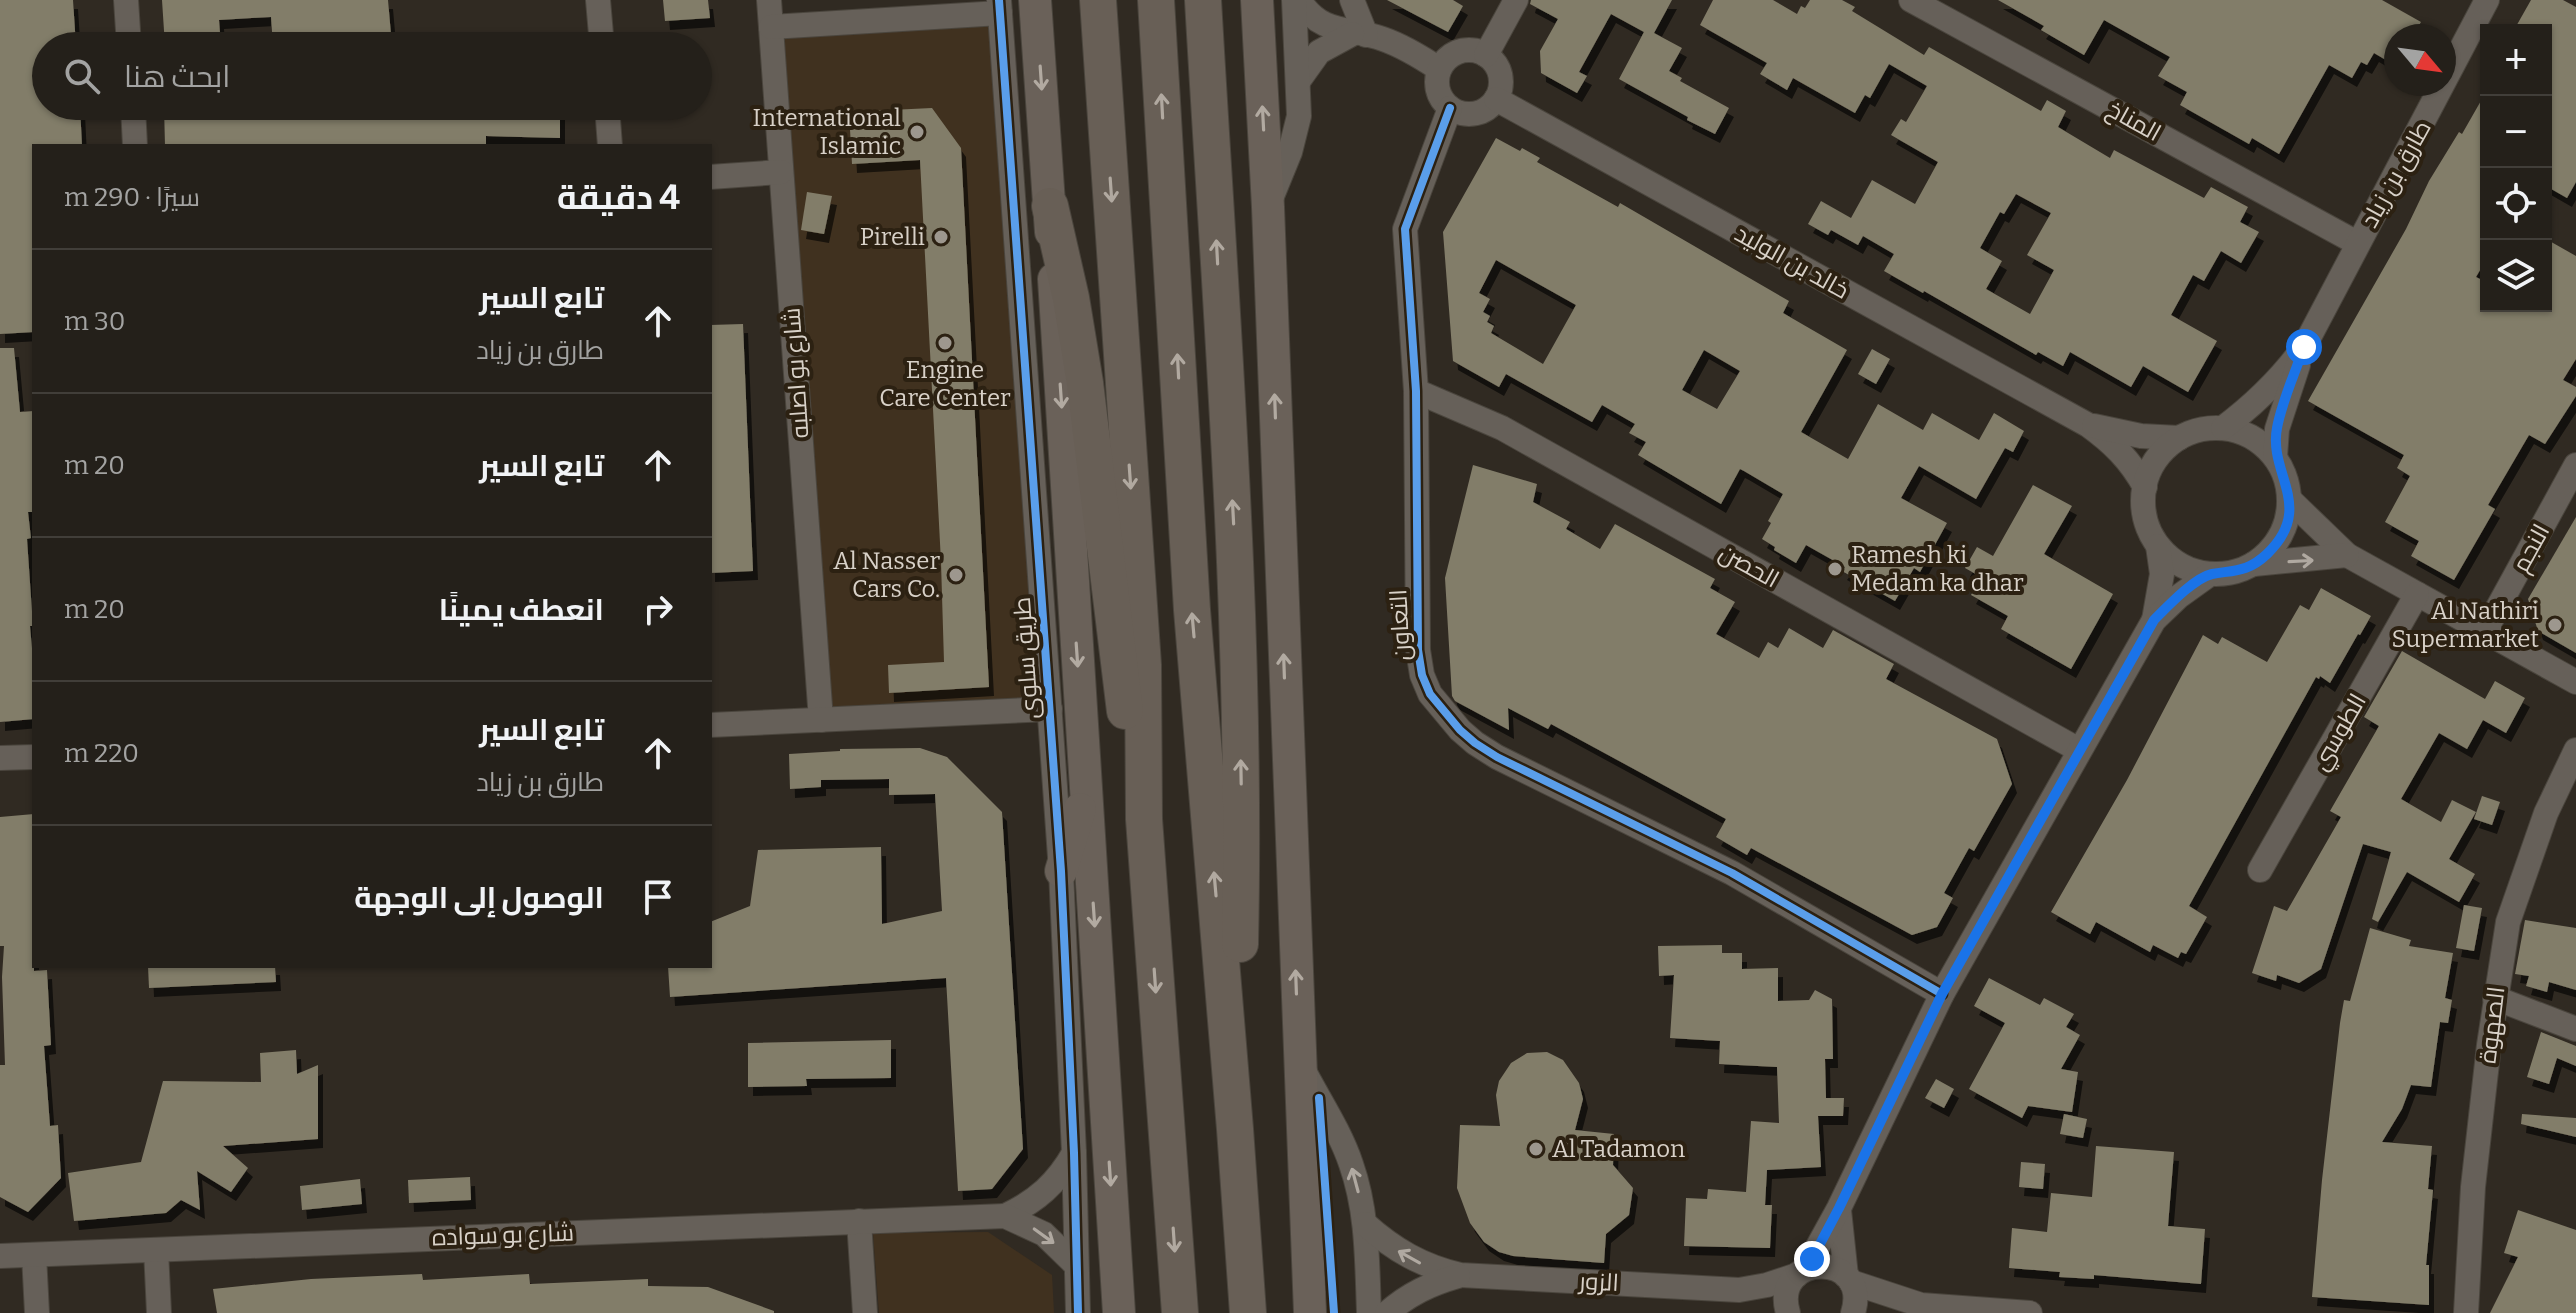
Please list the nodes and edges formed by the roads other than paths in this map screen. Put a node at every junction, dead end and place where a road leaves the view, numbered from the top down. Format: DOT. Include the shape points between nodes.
graph roads {
  1 [pos="126,0"];
  2 [pos="598,0"];
  3 [pos="769,0"];
  4 [pos="1035,0"];
  5 [pos="1098,0"];
  6 [pos="1156,0"];
  7 [pos="1203,0"];
  8 [pos="1257,0"];
  9 [pos="1297,0"];
  10 [pos="1352,0"];
  11 [pos="1516,0"];
  12 [pos="1911,0"];
  13 [pos="2487,0"];
  14 [pos="1000,6"];
  15 [pos="771,27"];
  16 [pos="128,32"];
  17 [pos="601,32"];
  18 [pos="1359,35"];
  19 [pos="1486,55"];
  20 [pos="1439,69"];
  21 [pos="1299,80"];
  22 [pos="1496,99"];
  23 [pos="1450,108"];
  24 [pos="134,120"];
  25 [pos="608,120"];
  26 [pos="135,144"];
  27 [pos="610,144"];
  28 [pos="781,172"];
  29 [pos="712,177"];
  30 [pos="1050,206"];
  31 [pos="1268,207"];
  32 [pos="2357,243"];
  33 [pos="2304,347"];
  34 [pos="1416,391"];
  35 [pos="2088,425"];
  36 [pos="2223,428"];
  37 [pos="2179,438"];
  38 [pos="2275,457"];
  39 [pos="2576,465"];
  40 [pos="2145,487"];
  41 [pos="2290,500"];
  42 [pos="2158,546"];
  43 [pos="2347,555"];
  44 [pos="2254,564"];
  45 [pos="2210,574"];
  46 [pos="2417,594"];
  47 [pos="2154,620"];
  48 [pos="2485,631"];
  49 [pos="2576,682"];
  50 [pos="1050,709"];
  51 [pos="821,720"];
  52 [pos="712,725"];
  53 [pos="2079,750"];
  54 [pos="2576,750"];
  55 [pos="32,757"];
  56 [pos="0,758"];
  57 [pos="1086,791"];
  58 [pos="1144,819"];
  59 [pos="2260,870"];
  60 [pos="1061,871"];
  61 [pos="1942,994"];
  62 [pos="2495,998"];
  63 [pos="2576,1029"];
  64 [pos="1299,1060"];
  65 [pos="1235,1129"];
  66 [pos="1074,1153"];
  67 [pos="1839,1208"];
  68 [pos="1005,1216"];
  69 [pos="859,1221"];
  70 [pos="1365,1224"];
  71 [pos="156,1250"];
  72 [pos="34,1255"];
  73 [pos="0,1256"];
  74 [pos="1076,1265"];
  75 [pos="1802,1272"];
  76 [pos="1460,1275"];
  77 [pos="1849,1279"];
  78 [pos="1739,1290"];
  79 [pos="1921,1305"];
  80 [pos="37,1313"];
  81 [pos="159,1313"];
  82 [pos="865,1313"];
  83 [pos="1078,1313"];
  84 [pos="1119,1313"];
  85 [pos="1180,1313"];
  86 [pos="1248,1313"];
  87 [pos="1310,1313"];
  88 [pos="1369,1313"];
  89 [pos="1387,1313"];
  90 [pos="1787,1313"];
  91 [pos="1853,1313"];
  92 [pos="1894,1313"];
  93 [pos="2030,1313"];
  94 [pos="2466,1313"];
  1 -- 16 [label="street"];
  2 -- 17 [label="street"];
  3 -- 15 [label="street, شارع بو اصلبه"];
  4 -- 30 [label="main road, one-way"];
  5 -- 58 [label="highway, one-way" via="1143,665"];
  65 -- 6 [label="highway, one-way" via="1192,610"];
  65 -- 7 [label="highway, one-way" via="1242,854 1239,611"];
  31 -- 8 [label="main road, one-way"];
  9 -- 18 [label="street" via="1321,22"];
  9 -- 21 [label="street"];
  10 -- 18 [label="street"];
  11 -- 19 [label="street"];
  12 -- 32 [label="street, المناخ"];
  13 -- 32 [label="street, طارق بن زياد"];
  14 -- 15 [label="street"];
  14 -- 50 [label="street, طريق سلوى"];
  15 -- 28 [label="street, شارع بو اصلبه"];
  18 -- 20 [label="street" via="1396,44"];
  18 -- 21 [label="street" via="1319,52"];
  19 -- 20 [label="street" via="1459,51"];
  19 -- 22 [label="street" via="1501,77"];
  20 -- 23 [label="street" via="1439,93"];
  21 -- 31 [label="street" via="1296,133"];
  22 -- 23 [label="street" via="1475,113"];
  22 -- 35 [label="street, خالد بن الوليد"];
  23 -- 34 [label="street, التعاون" via="1405,229"];
  24 -- 26 [label="street"];
  25 -- 27 [label="street"];
  28 -- 29 [label="street"];
  28 -- 51 [label="street, شارع بو اصلبه"];
  30 -- 57 [label="main road, one-way"];
  30 -- 58 [label="highway" via="1085,383 1118,666"];
  64 -- 31 [label="main road, one-way"];
  32 -- 33 [label="street, طارق بن زياد"];
  33 -- 36 [label="street, طارق بن زياد" via="2283,377"];
  33 -- 38 [label="street, طارق بن زياد" via="2277,429"];
  34 -- 53 [label="street, الحصن" via="1502,428"];
  34 -- 61 [label="street, التعاون" via="1418,650 1430,694 1451,720 1497,757 1732,873"];
  35 -- 37 [label="street, خالد بن الوليد"];
  35 -- 40 [label="street, خالد بن الوليد" via="2115,445"];
  36 -- 37 [label="street"];
  36 -- 38 [label="street" via="2257,440"];
  37 -- 40 [label="street" via="2160,454"];
  38 -- 41 [label="street"];
  39 -- 48 [label="street, النجم"];
  40 -- 42 [label="street" via="2147,524"];
  41 -- 43 [label="street"];
  41 -- 44 [label="street" via="2281,537"];
  42 -- 45 [label="street" via="2186,568"];
  42 -- 47 [label="street" via="2162,574"];
  44 -- 43 [label="street, one-way"];
  43 -- 46 [label="street"];
  44 -- 45 [label="street" via="2233,573"];
  45 -- 47 [label="street"];
  46 -- 48 [label="street"];
  46 -- 59 [label="street, الطوسي"];
  47 -- 53 [label="street"];
  48 -- 49 [label="street"];
  50 -- 51 [label="street"];
  50 -- 60 [label="street, طريق سلوى"];
  51 -- 52 [label="street"];
  53 -- 61 [label="street"];
  54 -- 62 [label="street, الصهوة" via="2546,813 2508,922"];
  55 -- 56 [label="street"];
  57 -- 60 [label="main road"];
  57 -- 84 [label="main road, one-way"];
  58 -- 85 [label="highway, one-way"];
  60 -- 66 [label="street, طريق سلوى"];
  61 -- 67 [label="street"];
  62 -- 63 [label="street"];
  62 -- 94 [label="street, الصهوة" via="2473,1187"];
  70 -- 64 [label="street, one-way" via="1351,1163"];
  64 -- 87 [label="main road"];
  65 -- 86 [label="highway"];
  66 -- 68 [label="street, شارع بو سواده" via="1047,1191"];
  66 -- 74 [label="street, طريق سلوى"];
  67 -- 75 [label="street"];
  67 -- 77 [label="street"];
  68 -- 69 [label="street, شارع بو سواده"];
  68 -- 74 [label="street, شارع بو سواده, one-way" via="1044,1234"];
  69 -- 71 [label="street, شارع بو سواده"];
  69 -- 82 [label="street"];
  76 -- 70 [label="street, الزور, one-way" via="1408,1258"];
  70 -- 88 [label="street"];
  71 -- 72 [label="street, شارع بو سواده"];
  71 -- 81 [label="street"];
  72 -- 73 [label="street, شارع بو سواده"];
  72 -- 80 [label="street"];
  74 -- 83 [label="street, طريق سلوى"];
  75 -- 77 [label="street" via="1825,1265"];
  75 -- 78 [label="street, الزور"];
  75 -- 90 [label="street" via="1786,1294"];
  76 -- 78 [label="street, الزور"];
  76 -- 89 [label="street, الزور" via="1409,1295"];
  77 -- 79 [label="street"];
  77 -- 91 [label="street" via="1856,1299"];
  78 -- 90 [label="street, الزور"];
  79 -- 92 [label="street"];
  79 -- 93 [label="street"];
}
